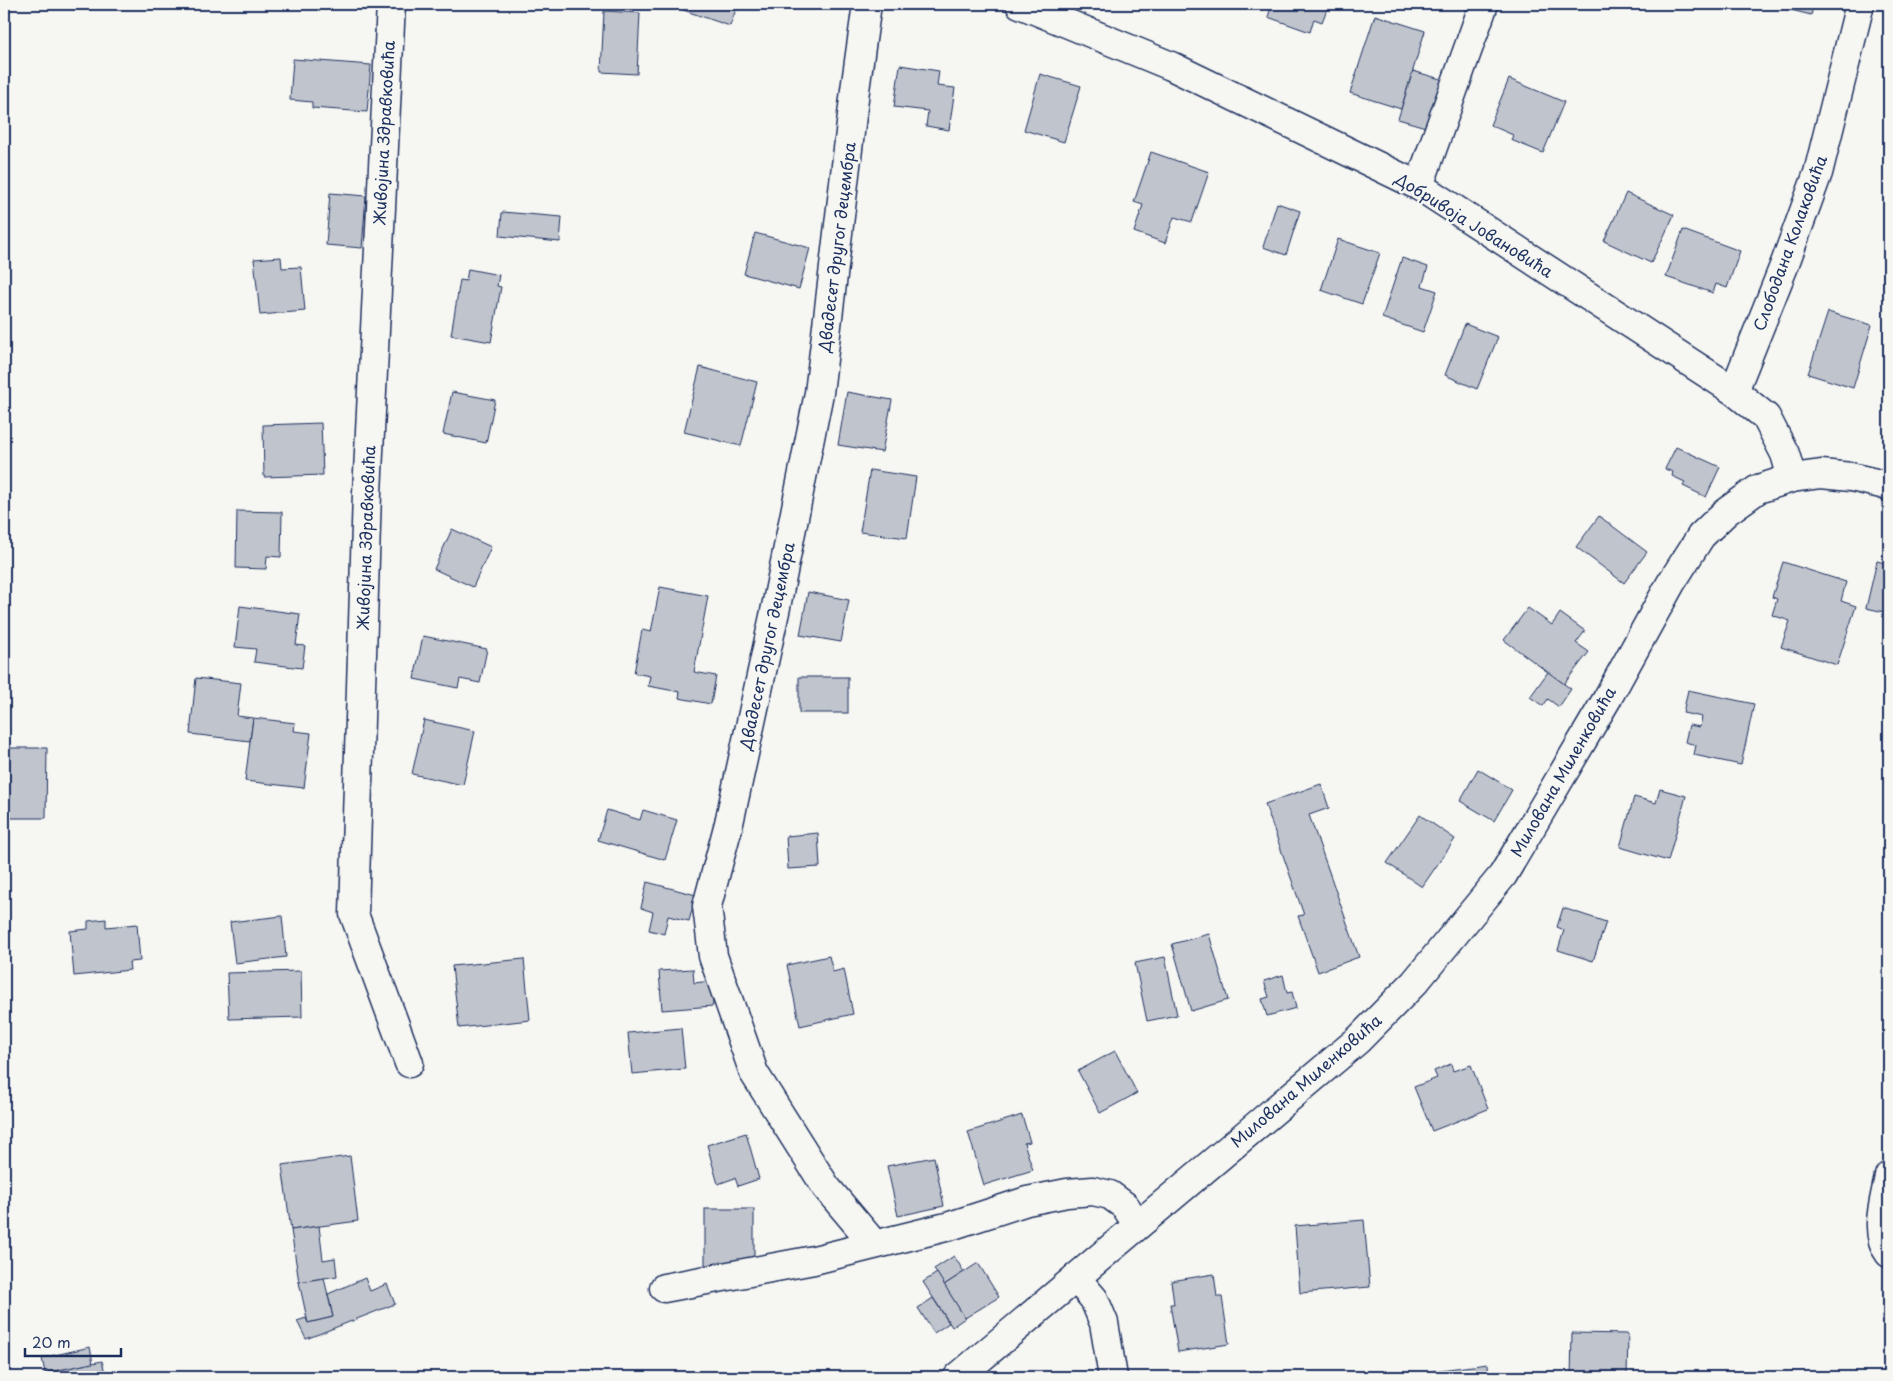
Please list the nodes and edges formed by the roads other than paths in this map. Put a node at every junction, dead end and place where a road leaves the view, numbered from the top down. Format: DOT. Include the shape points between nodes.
graph roads {
  1 [pos="390,4"];
  2 [pos="867,4"];
  3 [pos="1020,4"];
  4 [pos="1484,4"];
  5 [pos="1860,4"];
  6 [pos="1419,186"];
  7 [pos="1734,391"];
  8 [pos="1792,478"];
  9 [pos="1889,486"];
  10 [pos="409,1063"];
  11 [pos="1889,1176"];
  12 [pos="1138,1225"];
  13 [pos="874,1244"];
  14 [pos="1889,1253"];
  15 [pos="1076,1278"];
  16 [pos="664,1288"];
  17 [pos="958,1377"];
  18 [pos="1113,1377"];
  1 -- 10 [label="street, Живојина Здравковића" via="367,493 354,914"];
  2 -- 13 [label="street, Двадесет другог децембра" via="819,394 729,823 707,906 713,956 754,1073 826,1187"];
  3 -- 6 [label="street, Добривоја Јовановића" via="1171,66"];
  4 -- 6 [label="street"];
  5 -- 7 [label="street, Слободана Колаковића" via="1818,173"];
  6 -- 7 [label="street, Добривоја Јовановића"];
  7 -- 8 [label="street, Добривоја Јовановића" via="1766,417 1785,454"];
  8 -- 9 [label="street, Милована Миленковића" via="1821,474"];
  8 -- 12 [label="street, Милована Миленковића" via="1758,488 1726,512 1702,536 1503,875 1415,982 1358,1040"];
  11 -- 14 [label="street" via="1881,1219 1882,1241"];
  12 -- 13 [label="street" via="1124,1206 1110,1195 1093,1191 1027,1201 950,1226"];
  12 -- 15 [label="street, Милована Миленковића"];
  13 -- 16 [label="street" via="814,1260"];
  15 -- 17 [label="street, Милована Миленковића"];
  15 -- 18 [label="street" via="1094,1299 1104,1323"];
}
